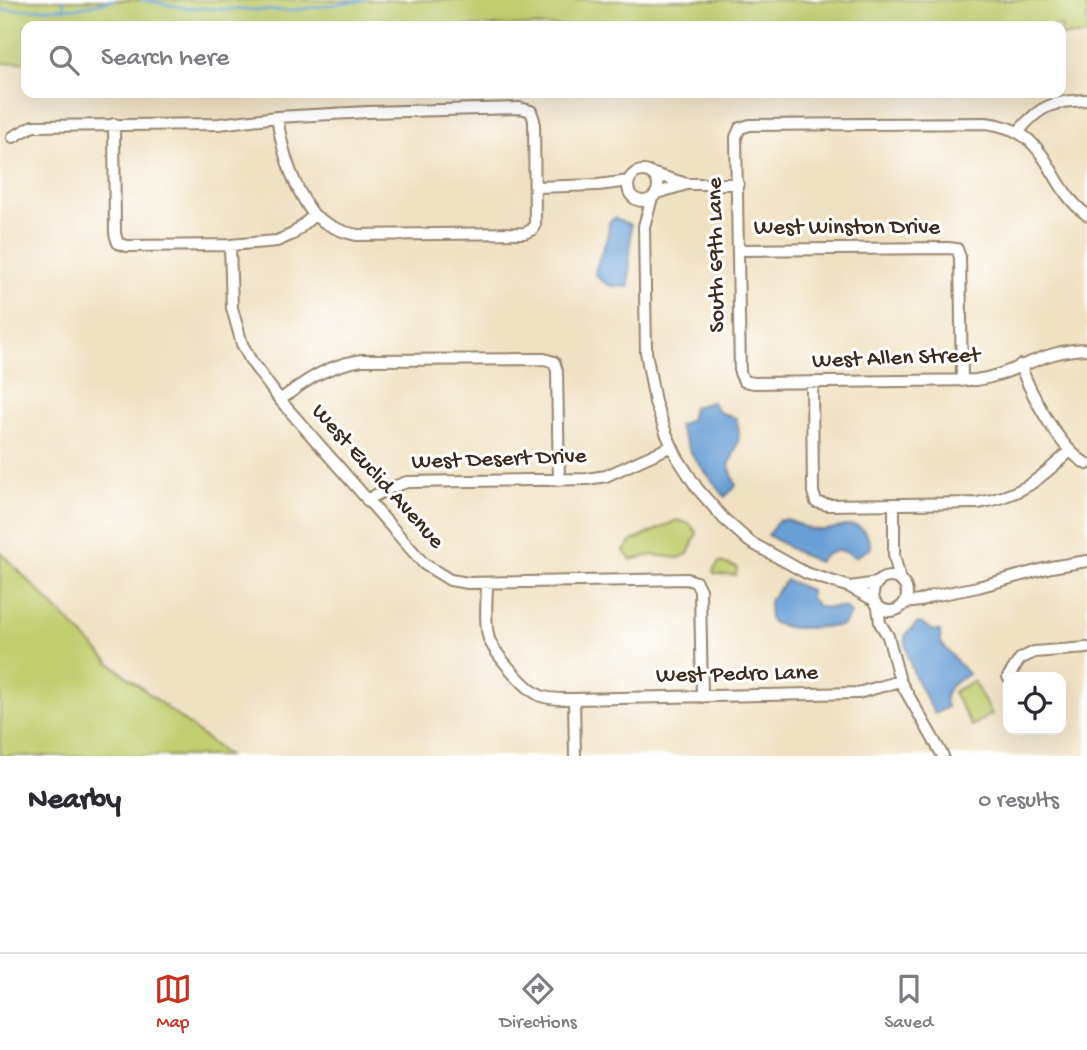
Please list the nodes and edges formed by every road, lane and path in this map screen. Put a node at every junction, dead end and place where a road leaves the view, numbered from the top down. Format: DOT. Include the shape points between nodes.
graph roads {
  1 [pos="1087,100"];
  2 [pos="277,117"];
  3 [pos="114,124"];
  4 [pos="1019,131"];
  5 [pos="13,137"];
  6 [pos="654,174"];
  7 [pos="687,184"];
  8 [pos="738,184"];
  9 [pos="536,187"];
  10 [pos="631,190"];
  11 [pos="655,195"];
  12 [pos="314,215"];
  13 [pos="1087,215"];
  14 [pos="644,226"];
  15 [pos="230,245"];
  16 [pos="738,250"];
  17 [pos="1087,349"];
  18 [pos="1020,365"];
  19 [pos="744,381"];
  20 [pos="962,381"];
  21 [pos="812,382"];
  22 [pos="280,400"];
  23 [pos="672,446"];
  24 [pos="1069,452"];
  25 [pos="1087,464"];
  26 [pos="559,480"];
  27 [pos="367,500"];
  28 [pos="894,504"];
  29 [pos="894,555"];
  30 [pos="1087,561"];
  31 [pos="880,581"];
  32 [pos="487,583"];
  33 [pos="902,584"];
  34 [pos="850,587"];
  35 [pos="932,596"];
  36 [pos="876,603"];
  37 [pos="900,606"];
  38 [pos="888,636"];
  39 [pos="1087,648"];
  40 [pos="1012,672"];
  41 [pos="900,681"];
  42 [pos="702,697"];
  43 [pos="574,699"];
  44 [pos="575,756"];
  45 [pos="943,756"];
  1 -- 4 [label="street" via="1053,103"];
  2 -- 3 [label="street" via="219,124"];
  2 -- 9 [label="street" via="520,108 531,111 534,120"];
  2 -- 12 [label="street" via="284,154"];
  3 -- 5 [label="street" via="33,125"];
  3 -- 15 [label="street" via="118,243"];
  4 -- 8 [label="street, South 69th Lane" via="986,122 750,125 740,128 736,137"];
  4 -- 13 [label="street" via="1038,148"];
  6 -- 7 [label="street"];
  6 -- 10 [label="street" via="635,173"];
  6 -- 11 [label="street" via="659,183"];
  7 -- 8 [label="street"];
  7 -- 11 [label="street"];
  8 -- 16 [label="street, South 69th Lane"];
  9 -- 10 [label="street" via="598,185"];
  9 -- 12 [label="street" via="535,224 524,233 357,235 341,232"];
  10 -- 11 [label="street" via="645,201"];
  10 -- 14 [label="street"];
  11 -- 14 [label="street"];
  12 -- 15 [label="street" via="293,234 276,241"];
  14 -- 23 [label="street" via="646,352 655,402"];
  15 -- 22 [label="street, West Euclid Avenue" via="237,328 251,360"];
  16 -- 19 [label="street, South 69th Lane" via="740,373"];
  16 -- 20 [label="street, West Winston Drive" via="957,250"];
  17 -- 18 [label="street, West Allen Street" via="1063,350"];
  18 -- 20 [label="street, West Allen Street" via="990,378"];
  18 -- 24 [label="street"];
  19 -- 21 [label="street, West Allen Street"];
  20 -- 21 [label="street, West Allen Street"];
  21 -- 28 [label="street" via="816,502"];
  22 -- 26 [label="street" via="320,371 362,360 544,359 554,362 557,370"];
  22 -- 27 [label="street, West Euclid Avenue"];
  23 -- 26 [label="street, West Desert Drive" via="606,476"];
  23 -- 34 [label="street" via="697,488 750,542 806,573"];
  24 -- 25 [label="street"];
  24 -- 28 [label="street" via="1035,482 997,500"];
  26 -- 27 [label="street, West Desert Drive" via="407,482"];
  27 -- 32 [label="street, West Euclid Avenue" via="436,574"];
  28 -- 29 [label="street"];
  29 -- 31 [label="street"];
  29 -- 33 [label="street"];
  30 -- 35 [label="street"];
  31 -- 33 [label="street" via="889,577"];
  31 -- 34 [label="street"];
  31 -- 36 [label="street" via="873,592"];
  32 -- 42 [label="street, West Euclid Avenue" via="696,582"];
  32 -- 43 [label="street, West Pedro Lane" via="488,629 495,649 534,692"];
  33 -- 35 [label="street"];
  33 -- 37 [label="street" via="907,595"];
  34 -- 36 [label="street"];
  35 -- 37 [label="street"];
  36 -- 37 [label="street" via="888,611"];
  36 -- 38 [label="street"];
  37 -- 38 [label="street"];
  38 -- 41 [label="street"];
  39 -- 40 [label="street" via="1034,652 1020,659"];
  41 -- 42 [label="street, West Pedro Lane" via="858,693"];
  41 -- 45 [label="street"];
  42 -- 43 [label="street, West Pedro Lane"];
  43 -- 44 [label="street"];
}
